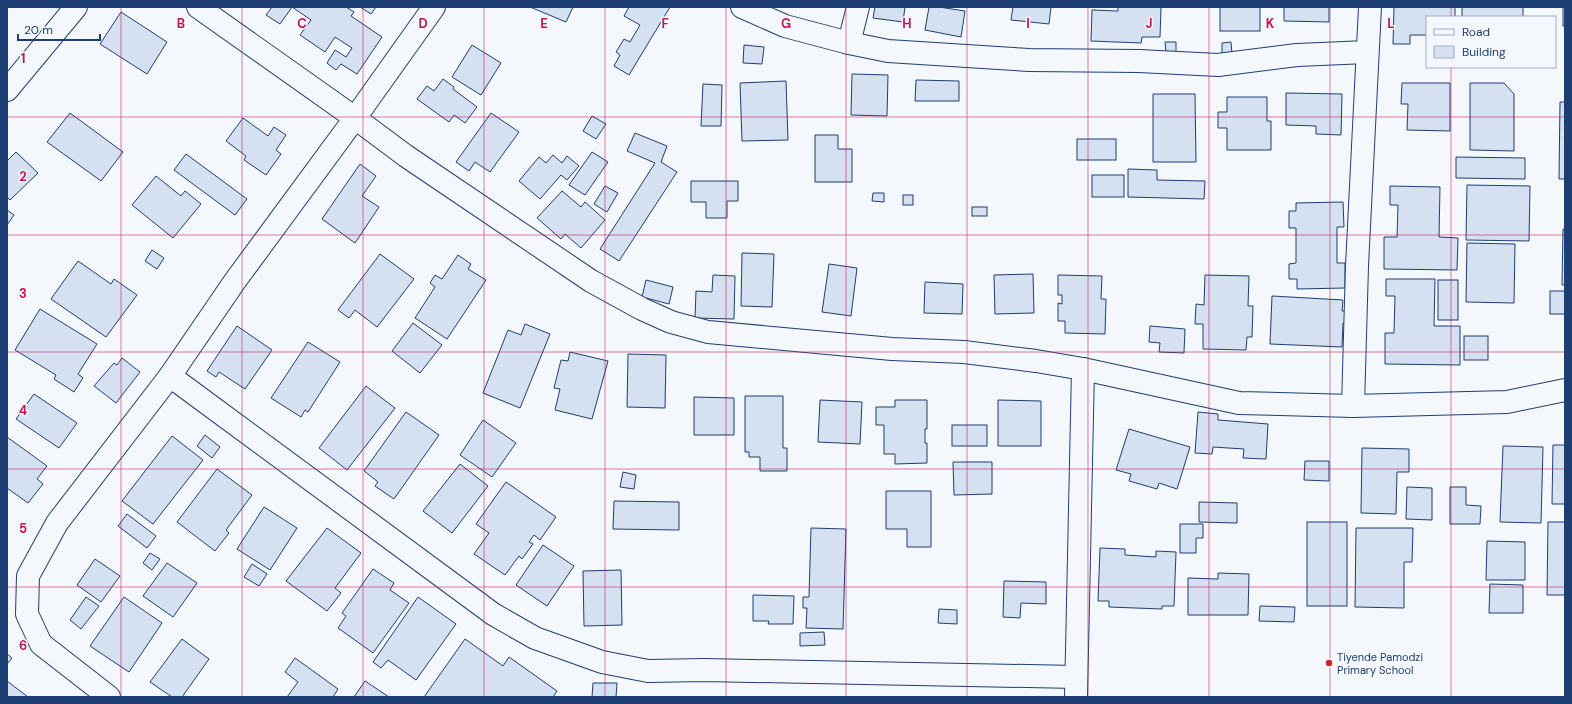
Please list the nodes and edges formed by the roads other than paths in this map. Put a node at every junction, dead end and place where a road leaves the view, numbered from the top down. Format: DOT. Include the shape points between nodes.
graph roads {
  1 [pos="76,7"];
  2 [pos="198,7"];
  3 [pos="434,7"];
  4 [pos="742,7"];
  5 [pos="858,7"];
  6 [pos="1370,7"];
  7 [pos="849,43"];
  8 [pos="1367,52"];
  9 [pos="7,90"];
  10 [pos="355,118"];
  11 [pos="1083,369"];
  12 [pos="170,376"];
  13 [pos="1565,390"];
  14 [pos="1353,406"];
  15 [pos="1076,687"];
  16 [pos="109,697"];
  1 -- 9 [label="street"];
  2 -- 10 [label="street"];
  3 -- 10 [label="street"];
  4 -- 7 [label="street" via="785,26"];
  5 -- 7 [label="street"];
  6 -- 8 [label="street"];
  7 -- 8 [label="street" via="888,51 1029,60 1218,65 1297,55"];
  8 -- 14 [label="street"];
  10 -- 11 [label="street" via="406,156 591,281 671,322 708,332 892,349 964,352"];
  10 -- 12 [label="street" via="235,281"];
  11 -- 14 [label="street" via="1239,403"];
  11 -- 15 [label="street"];
  12 -- 15 [label="street" via="493,614 535,638 602,662 648,671 704,670"];
  12 -- 16 [label="street" via="57,522 28,576 27,614 41,644"];
  13 -- 14 [label="street" via="1507,402"];
}
